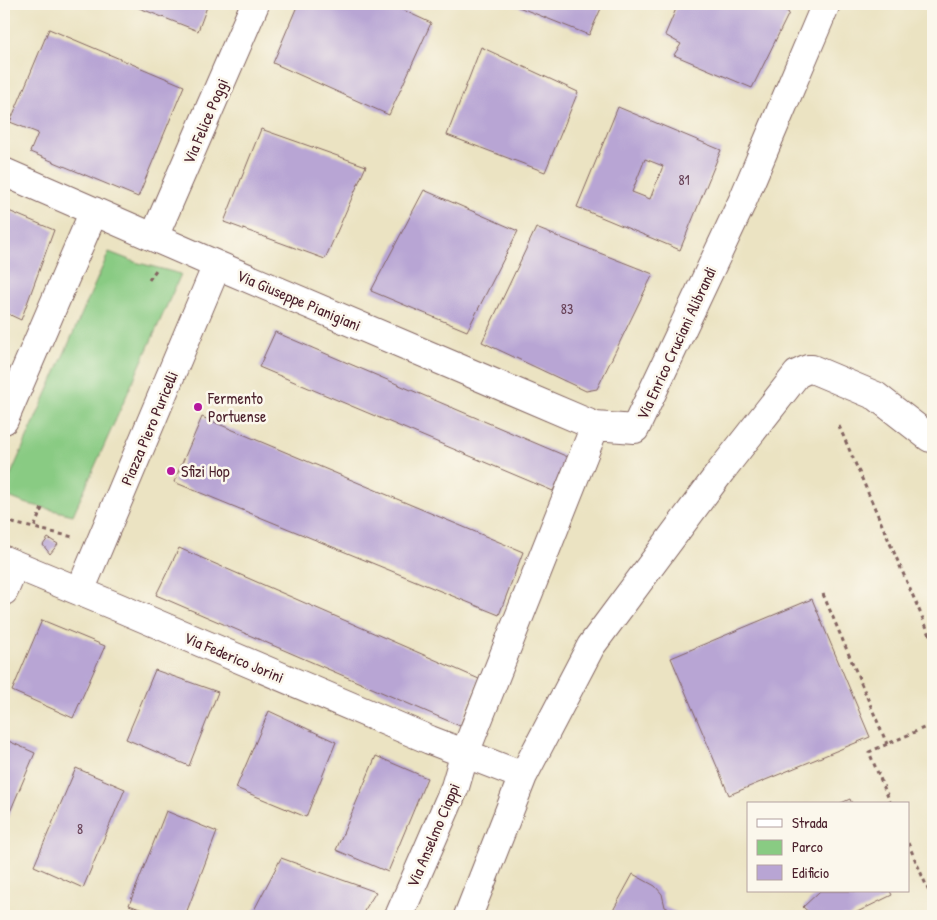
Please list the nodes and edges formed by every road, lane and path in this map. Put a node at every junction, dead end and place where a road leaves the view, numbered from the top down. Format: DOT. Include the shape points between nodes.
graph roads {
  1 [pos="255,4"];
  2 [pos="826,4"];
  3 [pos="4,172"];
  4 [pos="94,211"];
  5 [pos="154,237"];
  6 [pos="217,265"];
  7 [pos="4,420"];
  8 [pos="595,426"];
  9 [pos="839,426"];
  10 [pos="933,438"];
  11 [pos="4,521"];
  12 [pos="34,528"];
  13 [pos="9,563"];
  14 [pos="4,591"];
  15 [pos="80,591"];
  16 [pos="823,594"];
  17 [pos="933,642"];
  18 [pos="933,724"];
  19 [pos="887,744"];
  20 [pos="465,754"];
  21 [pos="523,776"];
  22 [pos="891,802"];
  23 [pos="910,848"];
  24 [pos="933,901"];
  25 [pos="399,916"];
  26 [pos="468,916"];
  1 -- 5 [label="street, Via Felice Poggi"];
  2 -- 8 [label="street, Via Enrico Cruciani Alibrandi" via="742,202 635,429"];
  3 -- 4 [label="street, Via Giuseppe Pianigiani"];
  4 -- 5 [label="street, Via Giuseppe Pianigiani"];
  4 -- 7 [label="street"];
  5 -- 6 [label="street, Via Giuseppe Pianigiani"];
  6 -- 8 [label="street, Via Giuseppe Pianigiani"];
  6 -- 15 [label="street, Piazza Piero Puricelli"];
  8 -- 20 [label="street"];
  9 -- 17 [label="path"];
  10 -- 21 [label="street" via="876,396 812,369 797,374 591,646"];
  11 -- 12 [label="path"];
  13 -- 14 [label="street"];
  13 -- 15 [label="street, Via Federico Jorini"];
  15 -- 20 [label="street, Via Federico Jorini"];
  16 -- 19 [label="path"];
  18 -- 19 [label="path"];
  19 -- 22 [label="path" via="869,752"];
  20 -- 21 [label="street"];
  20 -- 25 [label="street, Via Anselmo Ciappi" via="455,787"];
  21 -- 26 [label="street"];
  23 -- 24 [label="path"];
}
